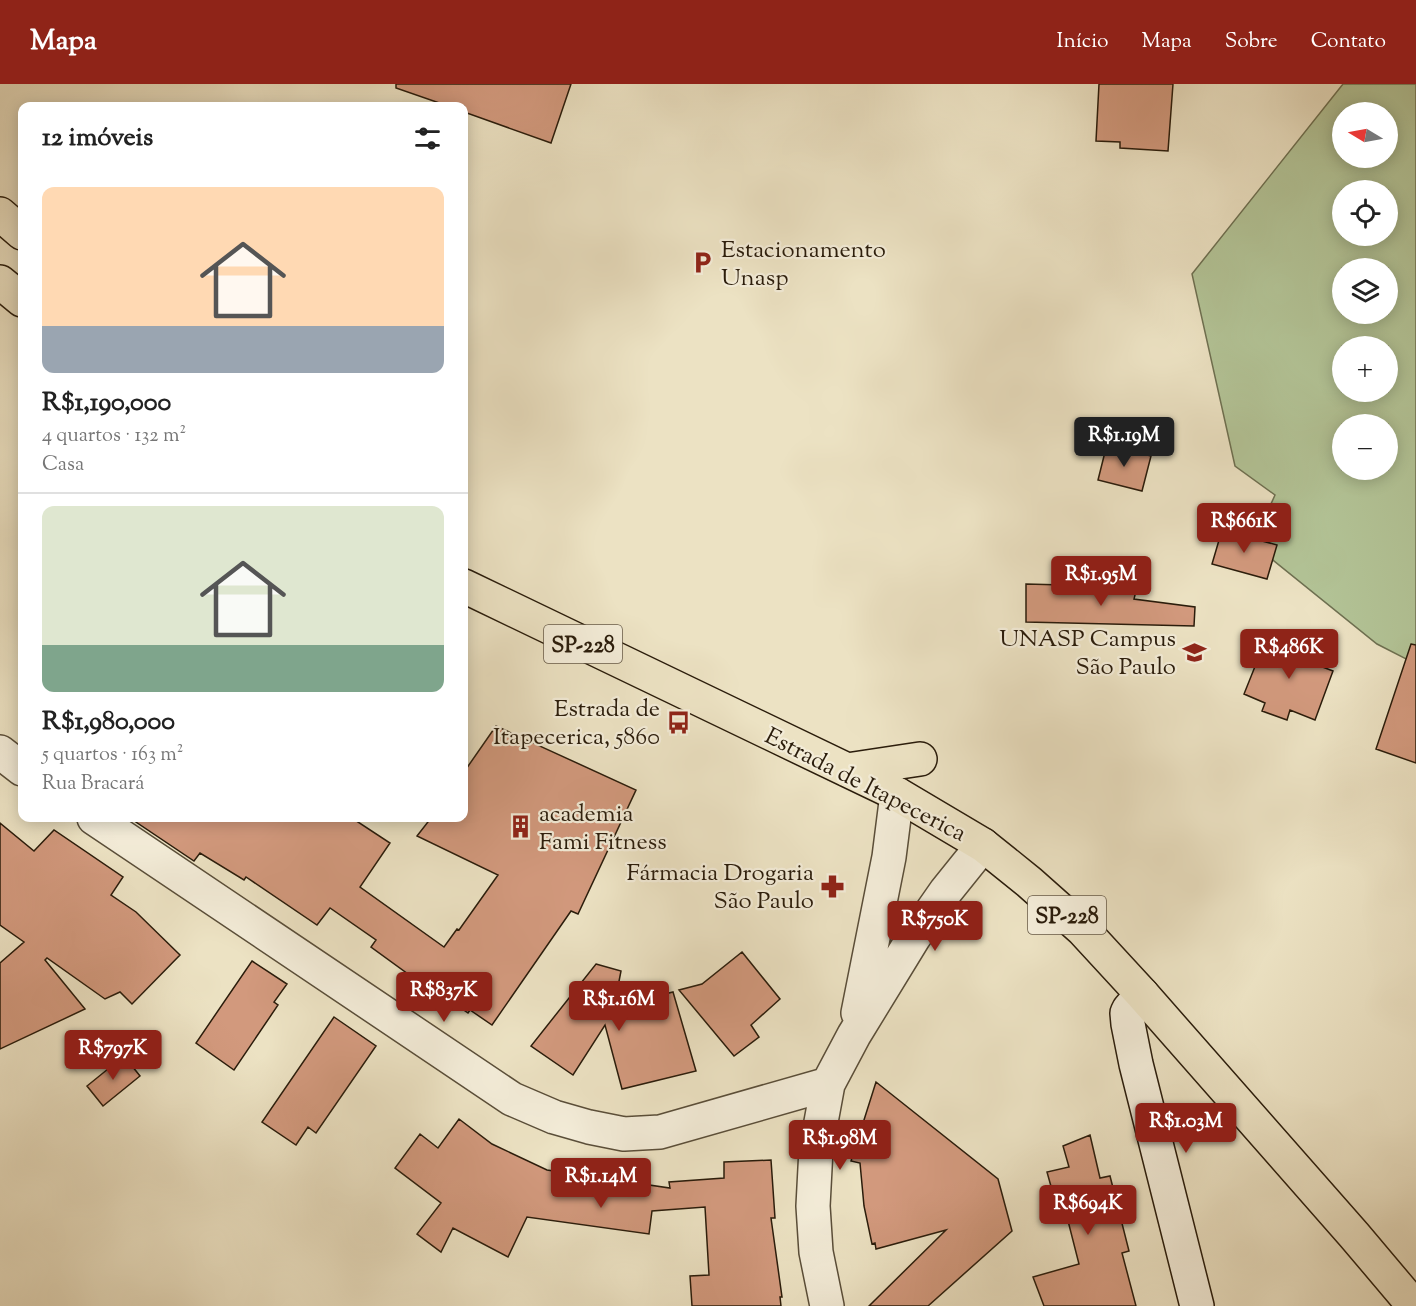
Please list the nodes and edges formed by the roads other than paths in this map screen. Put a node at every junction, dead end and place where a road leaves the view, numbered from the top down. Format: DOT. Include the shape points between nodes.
graph roads {
  1 [pos="0,214"];
  2 [pos="18,230"];
  3 [pos="0,282"];
  4 [pos="18,297"];
  5 [pos="468,588"];
  6 [pos="0,752"];
  7 [pos="920,759"];
  8 [pos="18,768"];
  9 [pos="847,770"];
  10 [pos="0,771"];
  11 [pos="18,771"];
  12 [pos="897,794"];
  13 [pos="100,822"];
  14 [pos="983,845"];
  15 [pos="1142,994"];
  16 [pos="854,1035"];
  17 [pos="828,1084"];
  18 [pos="827,1306"];
  19 [pos="1197,1306"];
  20 [pos="1414,1306"];
  1 -- 2 [label="main road"];
  3 -- 4 [label="main road"];
  5 -- 9 [label="main road, Estrada de Itapecerica / SP-228"];
  6 -- 8 [label="street"];
  7 -- 9 [label="main road"];
  9 -- 12 [label="main road, Estrada de Itapecerica / SP-228"];
  10 -- 11 [label="street"];
  12 -- 14 [label="main road, Estrada de Itapecerica / SP-228"];
  12 -- 16 [label="street" via="889,858"];
  13 -- 17 [label="street" via="512,1099 554,1117 624,1134 660,1132"];
  14 -- 15 [label="main road, Estrada de Itapecerica / SP-228" via="1083,930"];
  14 -- 16 [label="street" via="914,937"];
  15 -- 19 [label="street" via="1127,1013 1128,1024"];
  15 -- 20 [label="main road, Estrada de Itapecerica / SP-228"];
  16 -- 17 [label="street"];
  17 -- 18 [label="street" via="816,1149 813,1206 816,1252"];
}
